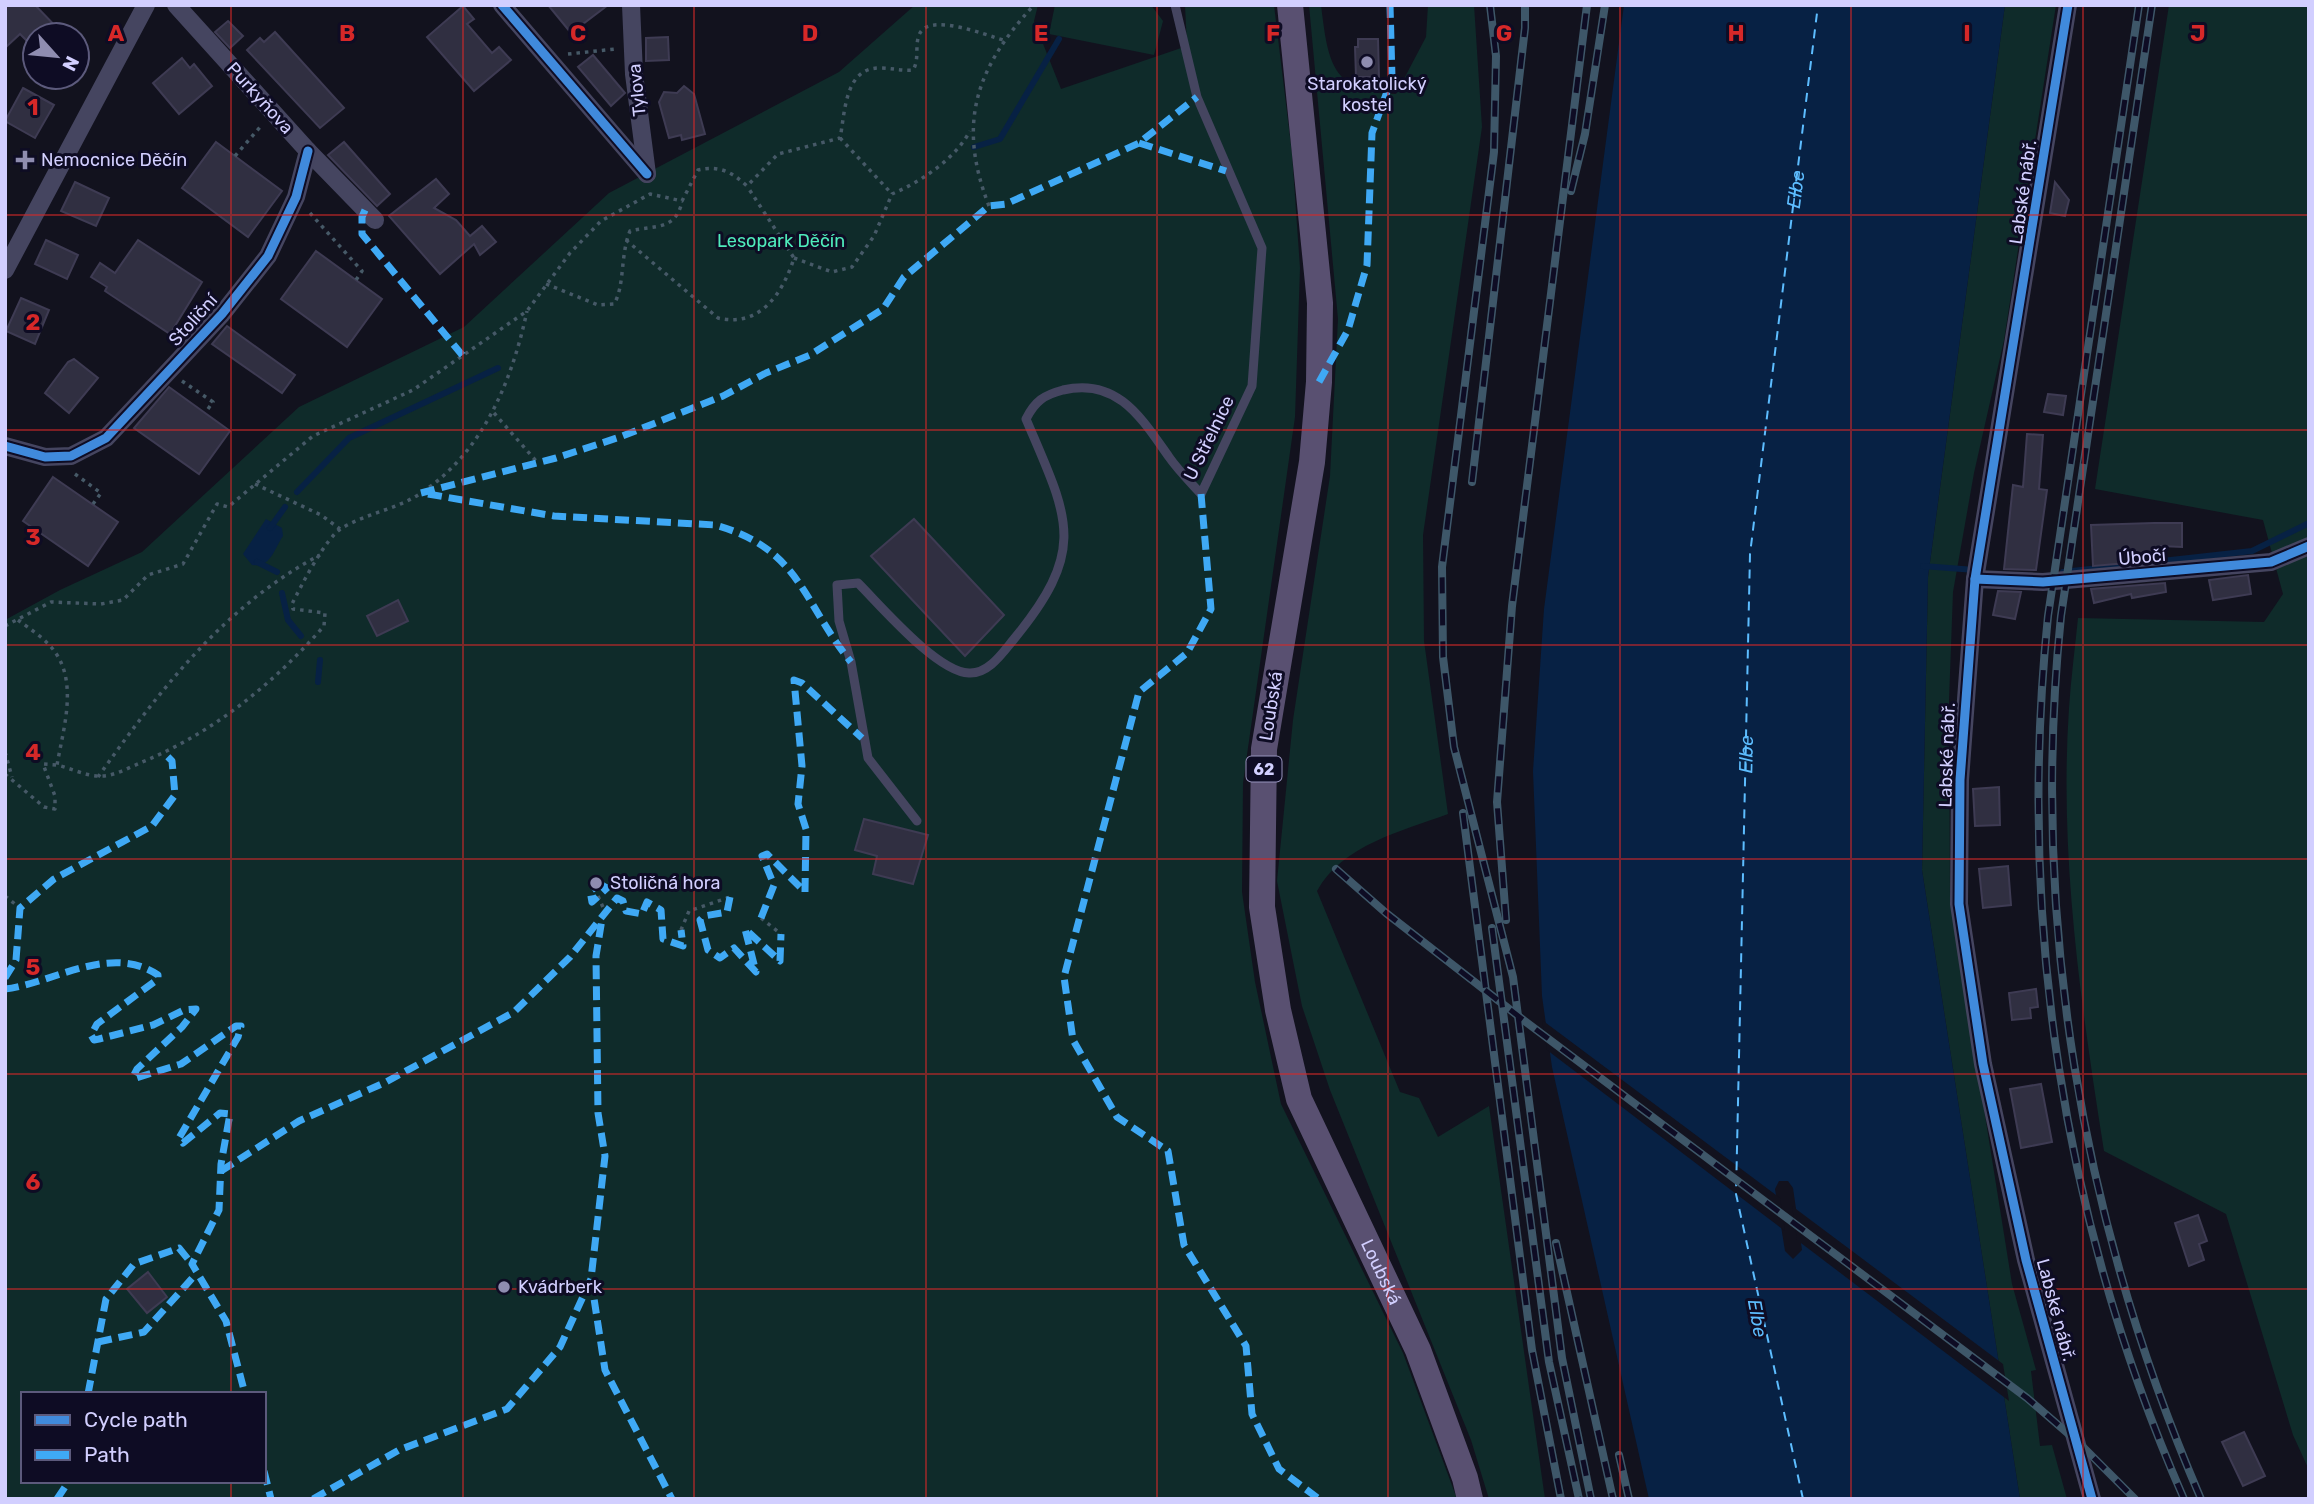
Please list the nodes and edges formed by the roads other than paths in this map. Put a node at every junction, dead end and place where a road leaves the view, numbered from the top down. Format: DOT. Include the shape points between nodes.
graph roads {
  1 [pos="146,5"];
  2 [pos="176,5"];
  3 [pos="502,5"];
  4 [pos="631,5"];
  5 [pos="1175,5"];
  6 [pos="1290,5"];
  7 [pos="2068,5"];
  8 [pos="308,151"];
  9 [pos="375,220"];
  10 [pos="5,270"];
  11 [pos="5,446"];
  12 [pos="2309,546"];
  13 [pos="1975,579"];
  14 [pos="917,821"];
  15 [pos="1469,1499"];
  16 [pos="2092,1499"];
  1 -- 10 [label="street"];
  2 -- 8 [label="street, Purkyňova"];
  3 -- 4 [label="street, Tylova" via="647,174"];
  5 -- 14 [label="lane, U Střelnice" via="1197,97 1262,248 1252,386 1201,494 1171,460 1140,413 1120,399 1095,389 1066,389 1033,405 1026,419 1065,523 1062,563 1042,605 985,669 968,673 943,664 858,583 837,584 839,621 868,758"];
  6 -- 15 [label="main road, Loubská / 62" via="1320,303 1319,383 1312,462 1264,749 1262,907 1278,1010 1299,1099 1418,1350"];
  7 -- 13 [label="street, Labské nábř."];
  8 -- 9 [label="street, Purkyňova"];
  8 -- 11 [label="street, Stoliční" via="296,197 268,256 222,314 106,438 71,456 54,457"];
  12 -- 13 [label="street, Úbočí" via="2272,562 2043,582"];
  13 -- 16 [label="street, Labské nábř." via="1960,780 1959,904 1983,1064 2026,1260"];
}
